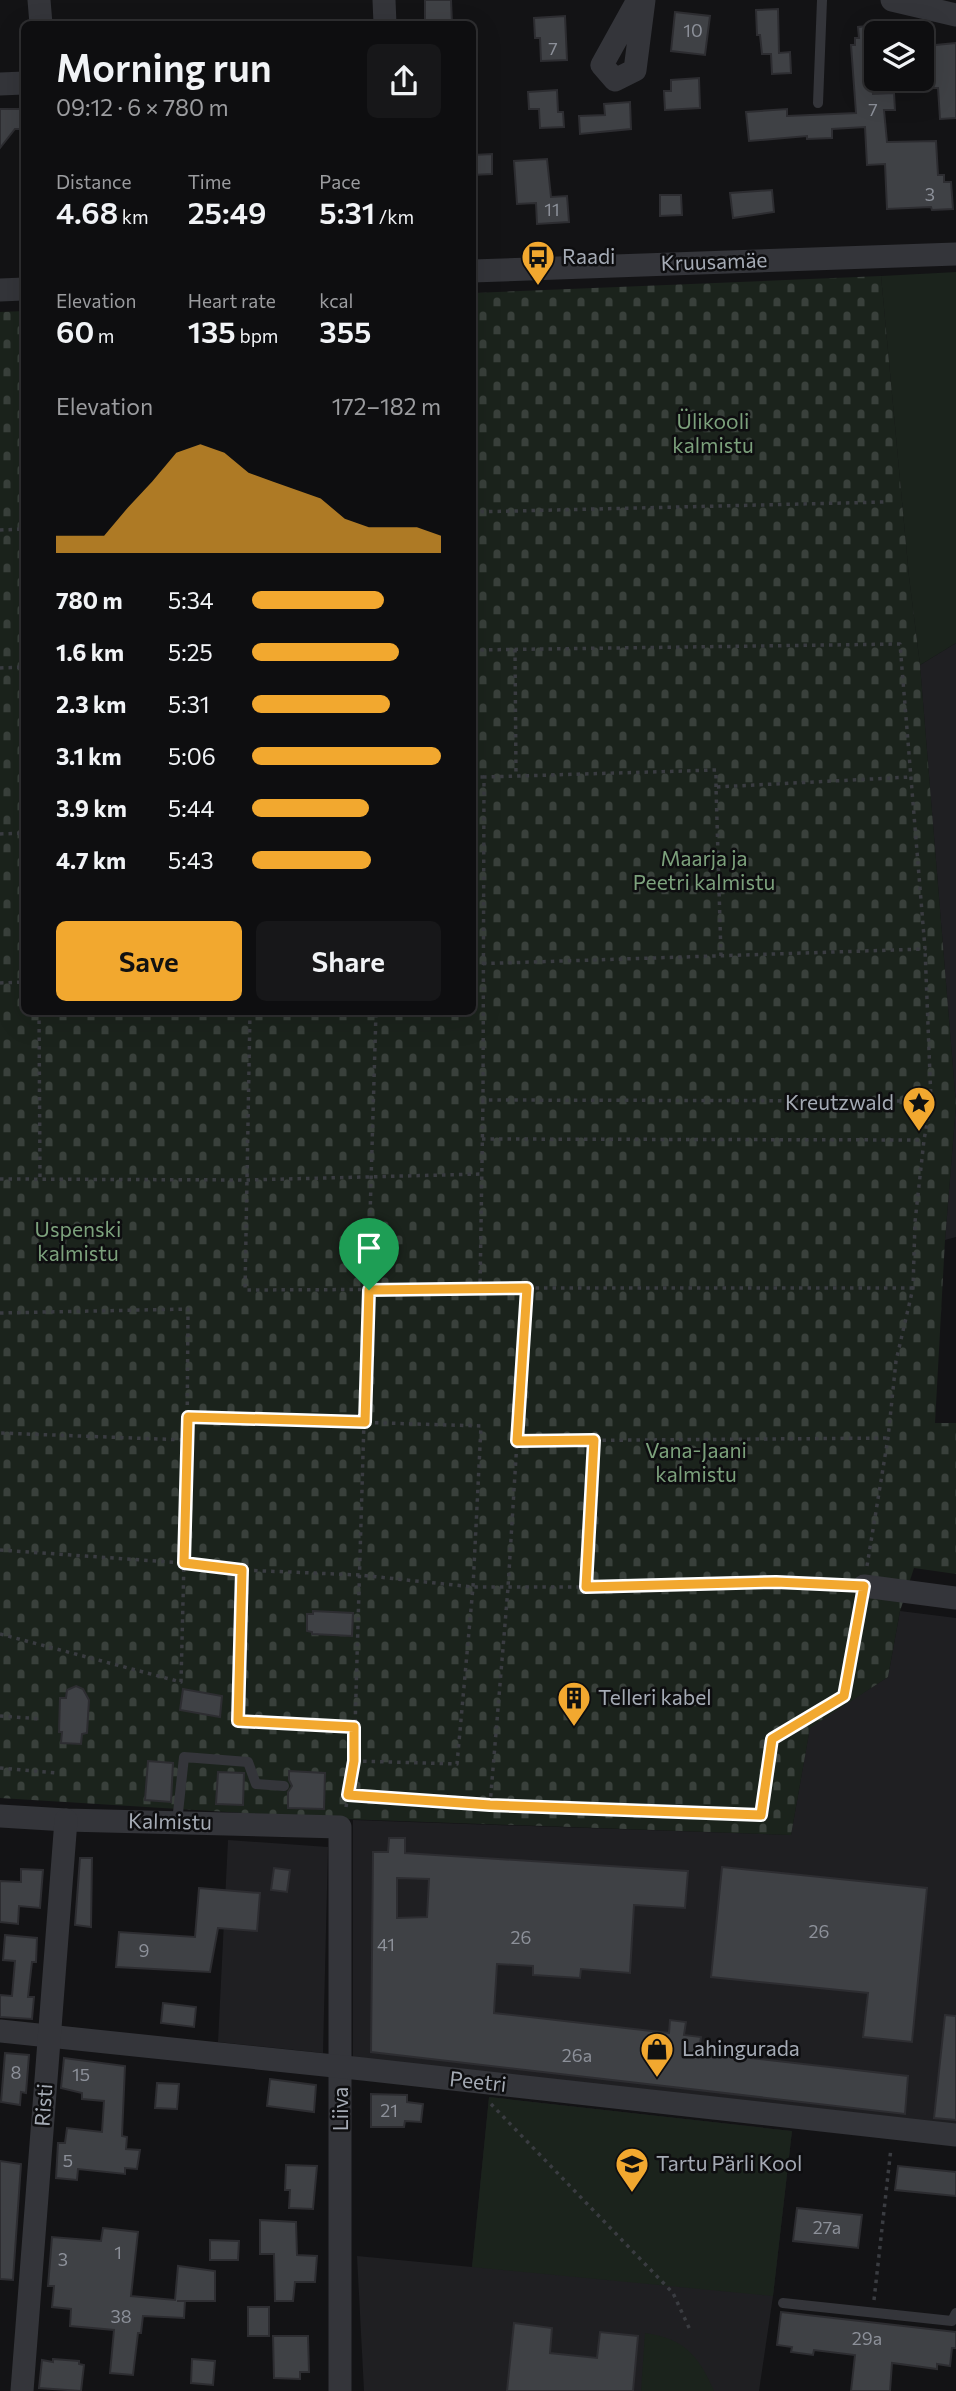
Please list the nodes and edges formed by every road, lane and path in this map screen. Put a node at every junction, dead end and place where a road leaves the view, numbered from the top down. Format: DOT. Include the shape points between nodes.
graph roads {
  1 [pos="39,0"];
  2 [pos="384,0"];
  3 [pos="638,0"];
  4 [pos="644,0"];
  5 [pos="822,0"];
  6 [pos="892,0"];
  7 [pos="956,15"];
  8 [pos="41,21"];
  9 [pos="385,21"];
  10 [pos="21,83"];
  11 [pos="0,84"];
  12 [pos="818,103"];
  13 [pos="956,254"];
  14 [pos="476,271"];
  15 [pos="21,289"];
  16 [pos="0,290"];
  17 [pos="884,502"];
  18 [pos="476,512"];
  19 [pos="21,529"];
  20 [pos="0,530"];
  21 [pos="515,649"];
  22 [pos="476,650"];
  23 [pos="21,667"];
  24 [pos="0,668"];
  25 [pos="516,776"];
  26 [pos="476,777"];
  27 [pos="484,777"];
  28 [pos="910,777"];
  29 [pos="716,786"];
  30 [pos="21,833"];
  31 [pos="0,834"];
  32 [pos="925,949"];
  33 [pos="721,956"];
  34 [pos="476,964"];
  35 [pos="483,964"];
  36 [pos="21,982"];
  37 [pos="0,983"];
  38 [pos="38,1015"];
  39 [pos="250,1015"];
  40 [pos="376,1015"];
  41 [pos="483,1100"];
  42 [pos="931,1101"];
  43 [pos="482,1139"];
  44 [pos="923,1140"];
  45 [pos="482,1174"];
  46 [pos="372,1178"];
  47 [pos="40,1179"];
  48 [pos="0,1180"];
  49 [pos="247,1181"];
  50 [pos="527,1288"];
  51 [pos="913,1288"];
  52 [pos="480,1289"];
  53 [pos="369,1290"];
  54 [pos="0,1313"];
  55 [pos="188,1417"];
  56 [pos="365,1422"];
  57 [pos="0,1433"];
  58 [pos="888,1438"];
  59 [pos="187,1440"];
  60 [pos="594,1440"];
  61 [pos="517,1441"];
  62 [pos="0,1550"];
  63 [pos="184,1563"];
  64 [pos="242,1570"];
  65 [pos="359,1575"];
  66 [pos="864,1586"];
  67 [pos="474,1587"];
  68 [pos="586,1587"];
  69 [pos="508,1588"];
  70 [pos="956,1598"];
  71 [pos="0,1634"];
  72 [pos="0,1716"];
  73 [pos="41,1718"];
  74 [pos="354,1727"];
  75 [pos="354,1761"];
  76 [pos="0,1768"];
  77 [pos="57,1773"];
  78 [pos="284,1786"];
  79 [pos="348,1795"];
  80 [pos="490,1805"];
  81 [pos="0,1816"];
  82 [pos="66,1820"];
  83 [pos="177,1822"];
  84 [pos="342,1823"];
  85 [pos="0,2031"];
  86 [pos="49,2036"];
  87 [pos="341,2066"];
  88 [pos="467,2080"];
  89 [pos="894,2128"];
  90 [pos="956,2135"];
  91 [pos="783,2303"];
  92 [pos="872,2312"];
  93 [pos="956,2313"];
  94 [pos="691,2332"];
  95 [pos="22,2391"];
  96 [pos="340,2391"];
  1 -- 8 [label="street"];
  2 -- 9 [label="street"];
  3 -- 4 [label="street" via="603,65 615,80 635,70"];
  5 -- 12 [label="lane"];
  6 -- 7 [label="street"];
  10 -- 11 [label="street"];
  13 -- 14 [label="street, Kruusamäe"];
  15 -- 16 [label="street"];
  17 -- 18 [label="path"];
  19 -- 20 [label="path"];
  21 -- 22 [label="path"];
  21 -- 25 [label="path"];
  21 -- 28 [label="path" via="900,644"];
  23 -- 24 [label="path"];
  25 -- 27 [label="path"];
  25 -- 29 [label="path" via="716,770"];
  26 -- 27 [label="path"];
  27 -- 35 [label="path"];
  28 -- 29 [label="path"];
  28 -- 32 [label="path"];
  29 -- 33 [label="path"];
  30 -- 31 [label="path"];
  32 -- 33 [label="path"];
  32 -- 42 [label="path"];
  33 -- 35 [label="path"];
  34 -- 35 [label="path"];
  35 -- 41 [label="path"];
  36 -- 37 [label="path"];
  38 -- 47 [label="path"];
  39 -- 49 [label="path"];
  40 -- 46 [label="path"];
  41 -- 42 [label="path"];
  41 -- 43 [label="path"];
  42 -- 44 [label="path"];
  43 -- 44 [label="path"];
  43 -- 45 [label="path"];
  44 -- 51 [label="path"];
  45 -- 46 [label="path"];
  45 -- 52 [label="path"];
  46 -- 49 [label="path"];
  46 -- 53 [label="path"];
  47 -- 48 [label="path"];
  47 -- 49 [label="path"];
  49 -- 53 [label="path" via="245,1290"];
  50 -- 51 [label="path"];
  50 -- 52 [label="path"];
  50 -- 61 [label="path"];
  51 -- 58 [label="path" via="896,1361"];
  52 -- 53 [label="path"];
  53 -- 56 [label="path"];
  54 -- 55 [label="path" via="188,1309"];
  55 -- 56 [label="path"];
  55 -- 59 [label="path"];
  56 -- 65 [label="path"];
  56 -- 67 [label="path" via="481,1426"];
  57 -- 59 [label="path"];
  58 -- 60 [label="path"];
  58 -- 66 [label="path"];
  59 -- 63 [label="path"];
  60 -- 61 [label="path"];
  60 -- 68 [label="path"];
  61 -- 69 [label="path"];
  62 -- 63 [label="path"];
  63 -- 64 [label="path"];
  63 -- 71 [label="path" via="181,1682"];
  64 -- 65 [label="path"];
  64 -- 74 [label="path" via="238,1721"];
  65 -- 67 [label="path"];
  65 -- 74 [label="path"];
  66 -- 68 [label="path" via="776,1582"];
  66 -- 70 [label="street"];
  66 -- 80 [label="path" via="844,1696 772,1739 761,1815"];
  67 -- 69 [label="path"];
  67 -- 75 [label="path" via="457,1764"];
  68 -- 69 [label="path"];
  69 -- 80 [label="path"];
  72 -- 73 [label="path"];
  74 -- 75 [label="path"];
  75 -- 79 [label="path"];
  76 -- 77 [label="path"];
  78 -- 83 [label="lane" via="256,1784 248,1762 184,1757"];
  79 -- 80 [label="path"];
  79 -- 84 [label="path"];
  81 -- 82 [label="street, Kalmistu"];
  82 -- 83 [label="street, Kalmistu"];
  82 -- 86 [label="street, Risti"];
  83 -- 84 [label="street, Kalmistu"];
  84 -- 87 [label="street, Liiva"];
  85 -- 86 [label="street, Peetri"];
  86 -- 87 [label="street, Peetri"];
  86 -- 95 [label="street, Risti"];
  87 -- 88 [label="street, Peetri"];
  87 -- 96 [label="street, Liiva"];
  88 -- 89 [label="street, Peetri"];
  88 -- 94 [label="path" via="673,2293"];
  89 -- 90 [label="street, Peetri"];
  89 -- 92 [label="path"];
  91 -- 92 [label="lane"];
  92 -- 93 [label="lane" via="952,2321"];
}
